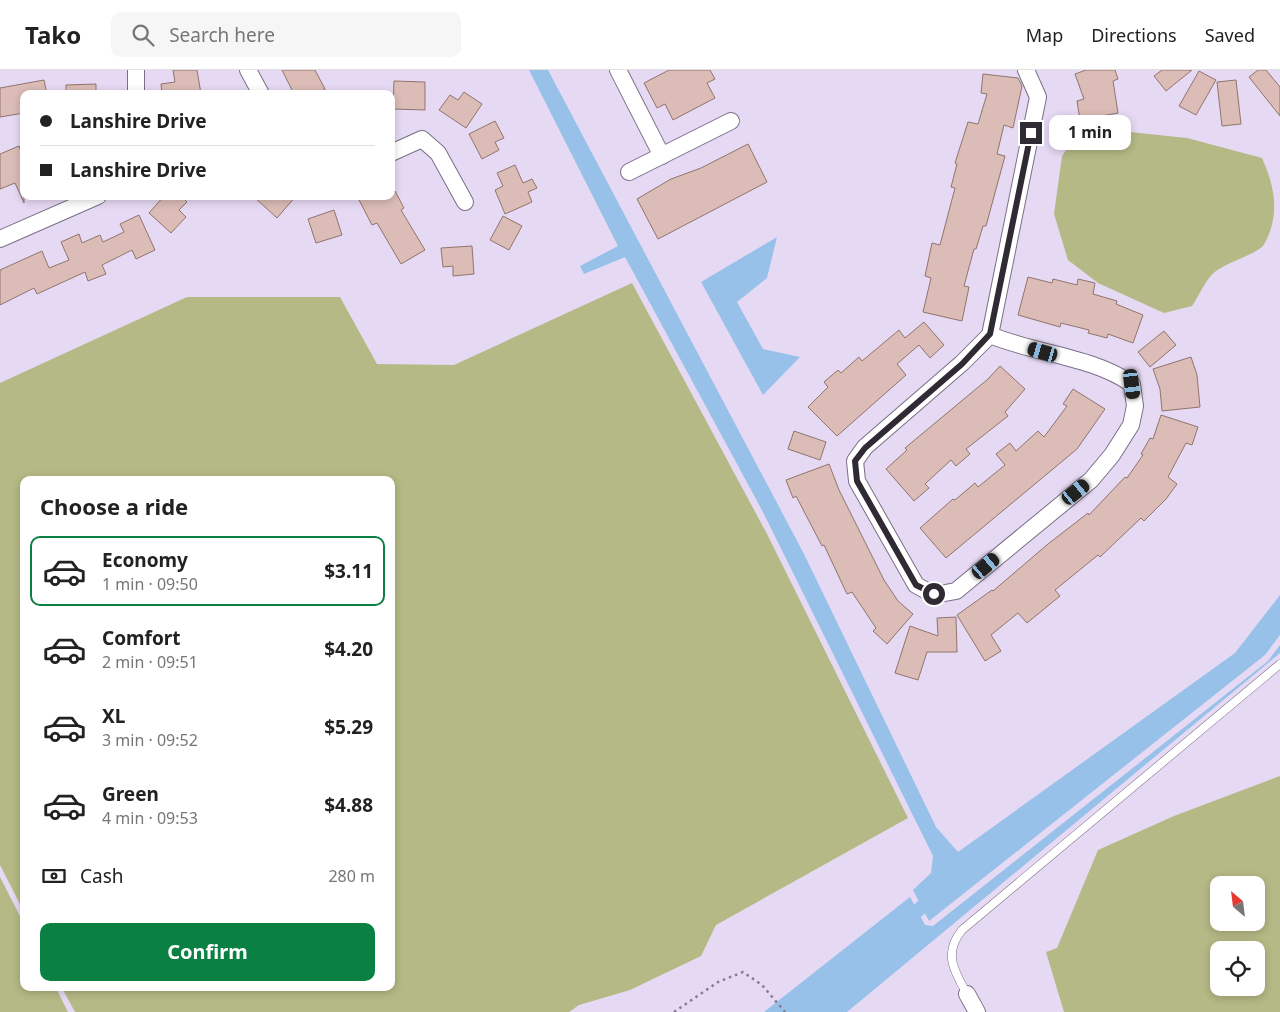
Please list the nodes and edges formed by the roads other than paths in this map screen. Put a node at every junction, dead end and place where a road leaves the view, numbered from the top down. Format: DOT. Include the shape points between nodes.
graph roads {
  1 [pos="136,70"];
  2 [pos="248,70"];
  3 [pos="618,70"];
  4 [pos="1026,70"];
  5 [pos="136,90"];
  6 [pos="259,90"];
  7 [pos="731,121"];
  8 [pos="395,152"];
  9 [pos="662,156"];
  10 [pos="629,172"];
  11 [pos="89,200"];
  12 [pos="465,202"];
  13 [pos="0,239"];
  14 [pos="990,334"];
  15 [pos="1280,664"];
  16 [pos="966,994"];
  17 [pos="977,1012"];
  1 -- 5 [label="street"];
  2 -- 6 [label="street"];
  3 -- 9 [label="street"];
  4 -- 14 [label="street" via="1038,96"];
  7 -- 9 [label="street"];
  8 -- 12 [label="street" via="422,139 438,153"];
  9 -- 10 [label="street"];
  11 -- 13 [label="street"];
  14 -- 14 [label="street" via="1007,342 1113,372 1132,384 1135,406 1131,425 1091,480 956,591 934,594 916,585 857,481 855,461 865,448 962,364"];
  15 -- 16 [label="lane" via="962,930 954,940 951,960"];
  16 -- 17 [label="street"];
}
